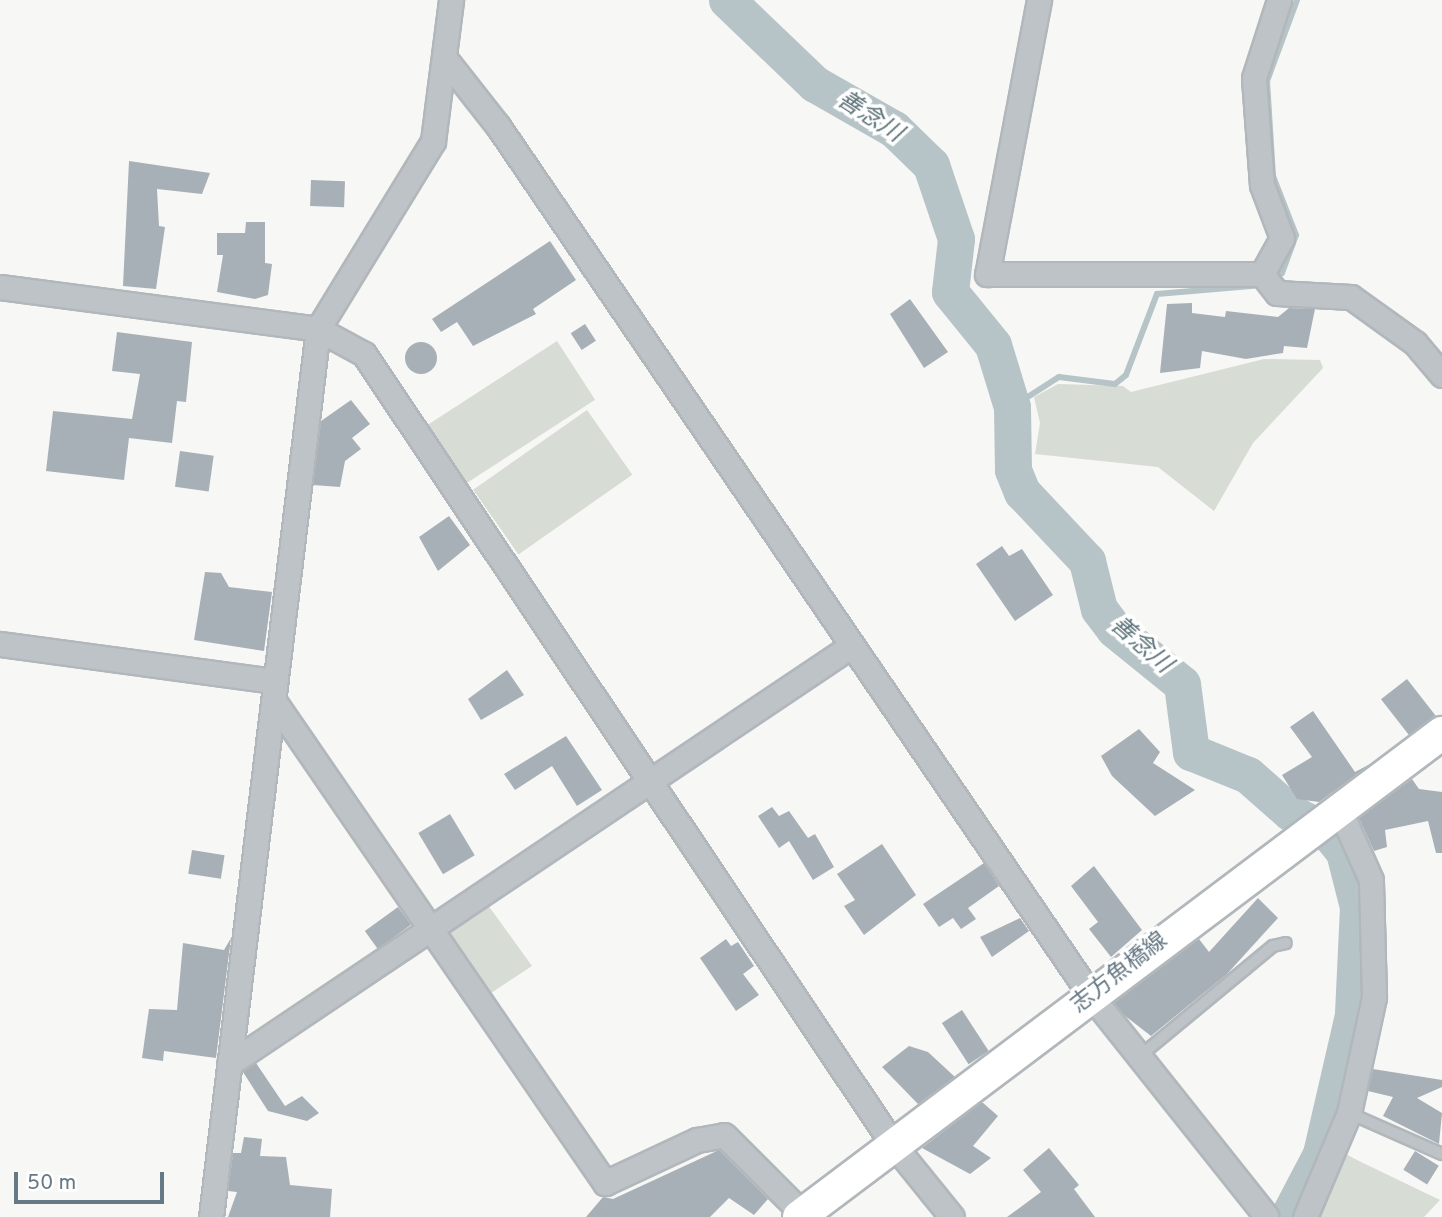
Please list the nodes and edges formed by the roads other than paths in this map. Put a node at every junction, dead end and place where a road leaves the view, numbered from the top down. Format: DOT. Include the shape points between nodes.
graph roads {
  1 [pos="451,0"];
  2 [pos="1039,0"];
  3 [pos="1279,0"];
  4 [pos="446,60"];
  5 [pos="1262,274"];
  6 [pos="0,287"];
  7 [pos="318,329"];
  8 [pos="1442,375"];
  9 [pos="0,644"];
  10 [pos="851,646"];
  11 [pos="275,691"];
  12 [pos="1442,733"];
  13 [pos="649,781"];
  14 [pos="1333,812"];
  15 [pos="436,927"];
  16 [pos="1286,943"];
  17 [pos="1092,997"];
  18 [pos="1140,1056"];
  19 [pos="229,1064"];
  20 [pos="1349,1113"];
  21 [pos="892,1143"];
  22 [pos="1442,1154"];
  23 [pos="801,1215"];
  24 [pos="1266,1216"];
  25 [pos="211,1217"];
  26 [pos="951,1217"];
  27 [pos="1305,1217"];
  1 -- 4 [label="street"];
  2 -- 5 [label="street" via="986,274"];
  3 -- 5 [label="street" via="1254,78 1262,185 1282,238"];
  4 -- 7 [label="street" via="433,141 420,170"];
  4 -- 10 [label="street" via="498,126"];
  5 -- 8 [label="street" via="1277,293 1351,296 1415,343"];
  6 -- 7 [label="street"];
  7 -- 11 [label="street"];
  7 -- 13 [label="street" via="364,354"];
  9 -- 11 [label="street"];
  10 -- 13 [label="street"];
  10 -- 17 [label="street"];
  11 -- 15 [label="street"];
  11 -- 19 [label="street"];
  12 -- 14 [label="main road, 志方魚橋線"];
  13 -- 15 [label="street"];
  13 -- 21 [label="street"];
  14 -- 17 [label="main road, 志方魚橋線"];
  14 -- 20 [label="street" via="1365,858 1377,940 1368,1031"];
  15 -- 19 [label="street"];
  15 -- 23 [label="street" via="606,1183 697,1140 724,1135"];
  16 -- 18 [label="lane" via="1273,946"];
  17 -- 18 [label="street"];
  17 -- 21 [label="main road, 志方魚橋線"];
  18 -- 24 [label="street"];
  19 -- 25 [label="street"];
  20 -- 22 [label="lane"];
  20 -- 27 [label="street"];
  21 -- 23 [label="main road, 志方魚橋線"];
  21 -- 26 [label="street"];
}
